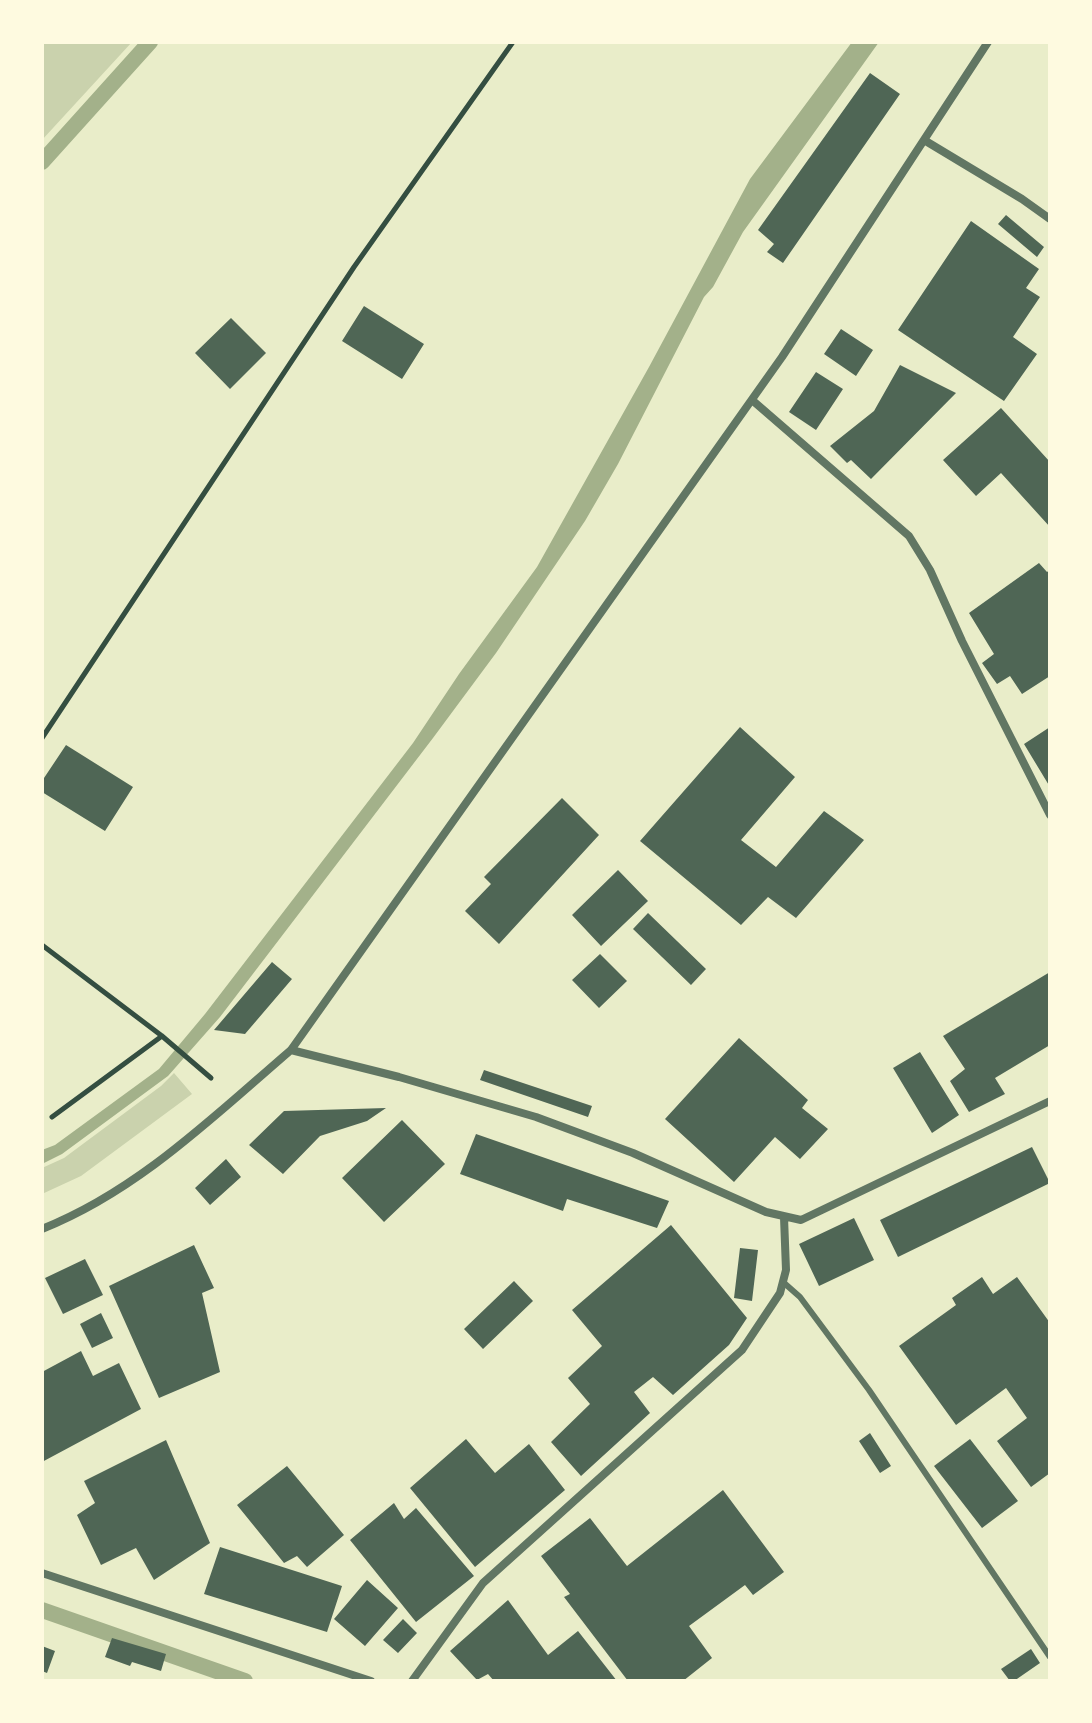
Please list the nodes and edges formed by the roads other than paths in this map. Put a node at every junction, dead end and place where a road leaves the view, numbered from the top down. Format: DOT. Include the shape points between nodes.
graph roads {
  1 [pos="988,42"];
  2 [pos="924,140"];
  3 [pos="1050,219"];
  4 [pos="752,400"];
  5 [pos="1050,815"];
  6 [pos="291,1050"];
  7 [pos="1050,1101"];
  8 [pos="784,1217"];
  9 [pos="42,1229"];
  10 [pos="783,1282"];
  11 [pos="42,1573"];
  12 [pos="1050,1657"];
  13 [pos="371,1681"];
  14 [pos="412,1681"];
  1 -- 2 [label="street"];
  2 -- 3 [label="street"];
  2 -- 4 [label="street"];
  4 -- 5 [label="street" via="909,536"];
  4 -- 6 [label="street"];
  6 -- 8 [label="street" via="536,1117"];
  6 -- 9 [label="street" via="188,1139 121,1187"];
  7 -- 8 [label="street" via="801,1220"];
  8 -- 10 [label="street"];
  10 -- 12 [label="lane" via="869,1390"];
  10 -- 14 [label="street" via="742,1350 483,1583"];
  11 -- 13 [label="street"];
}
